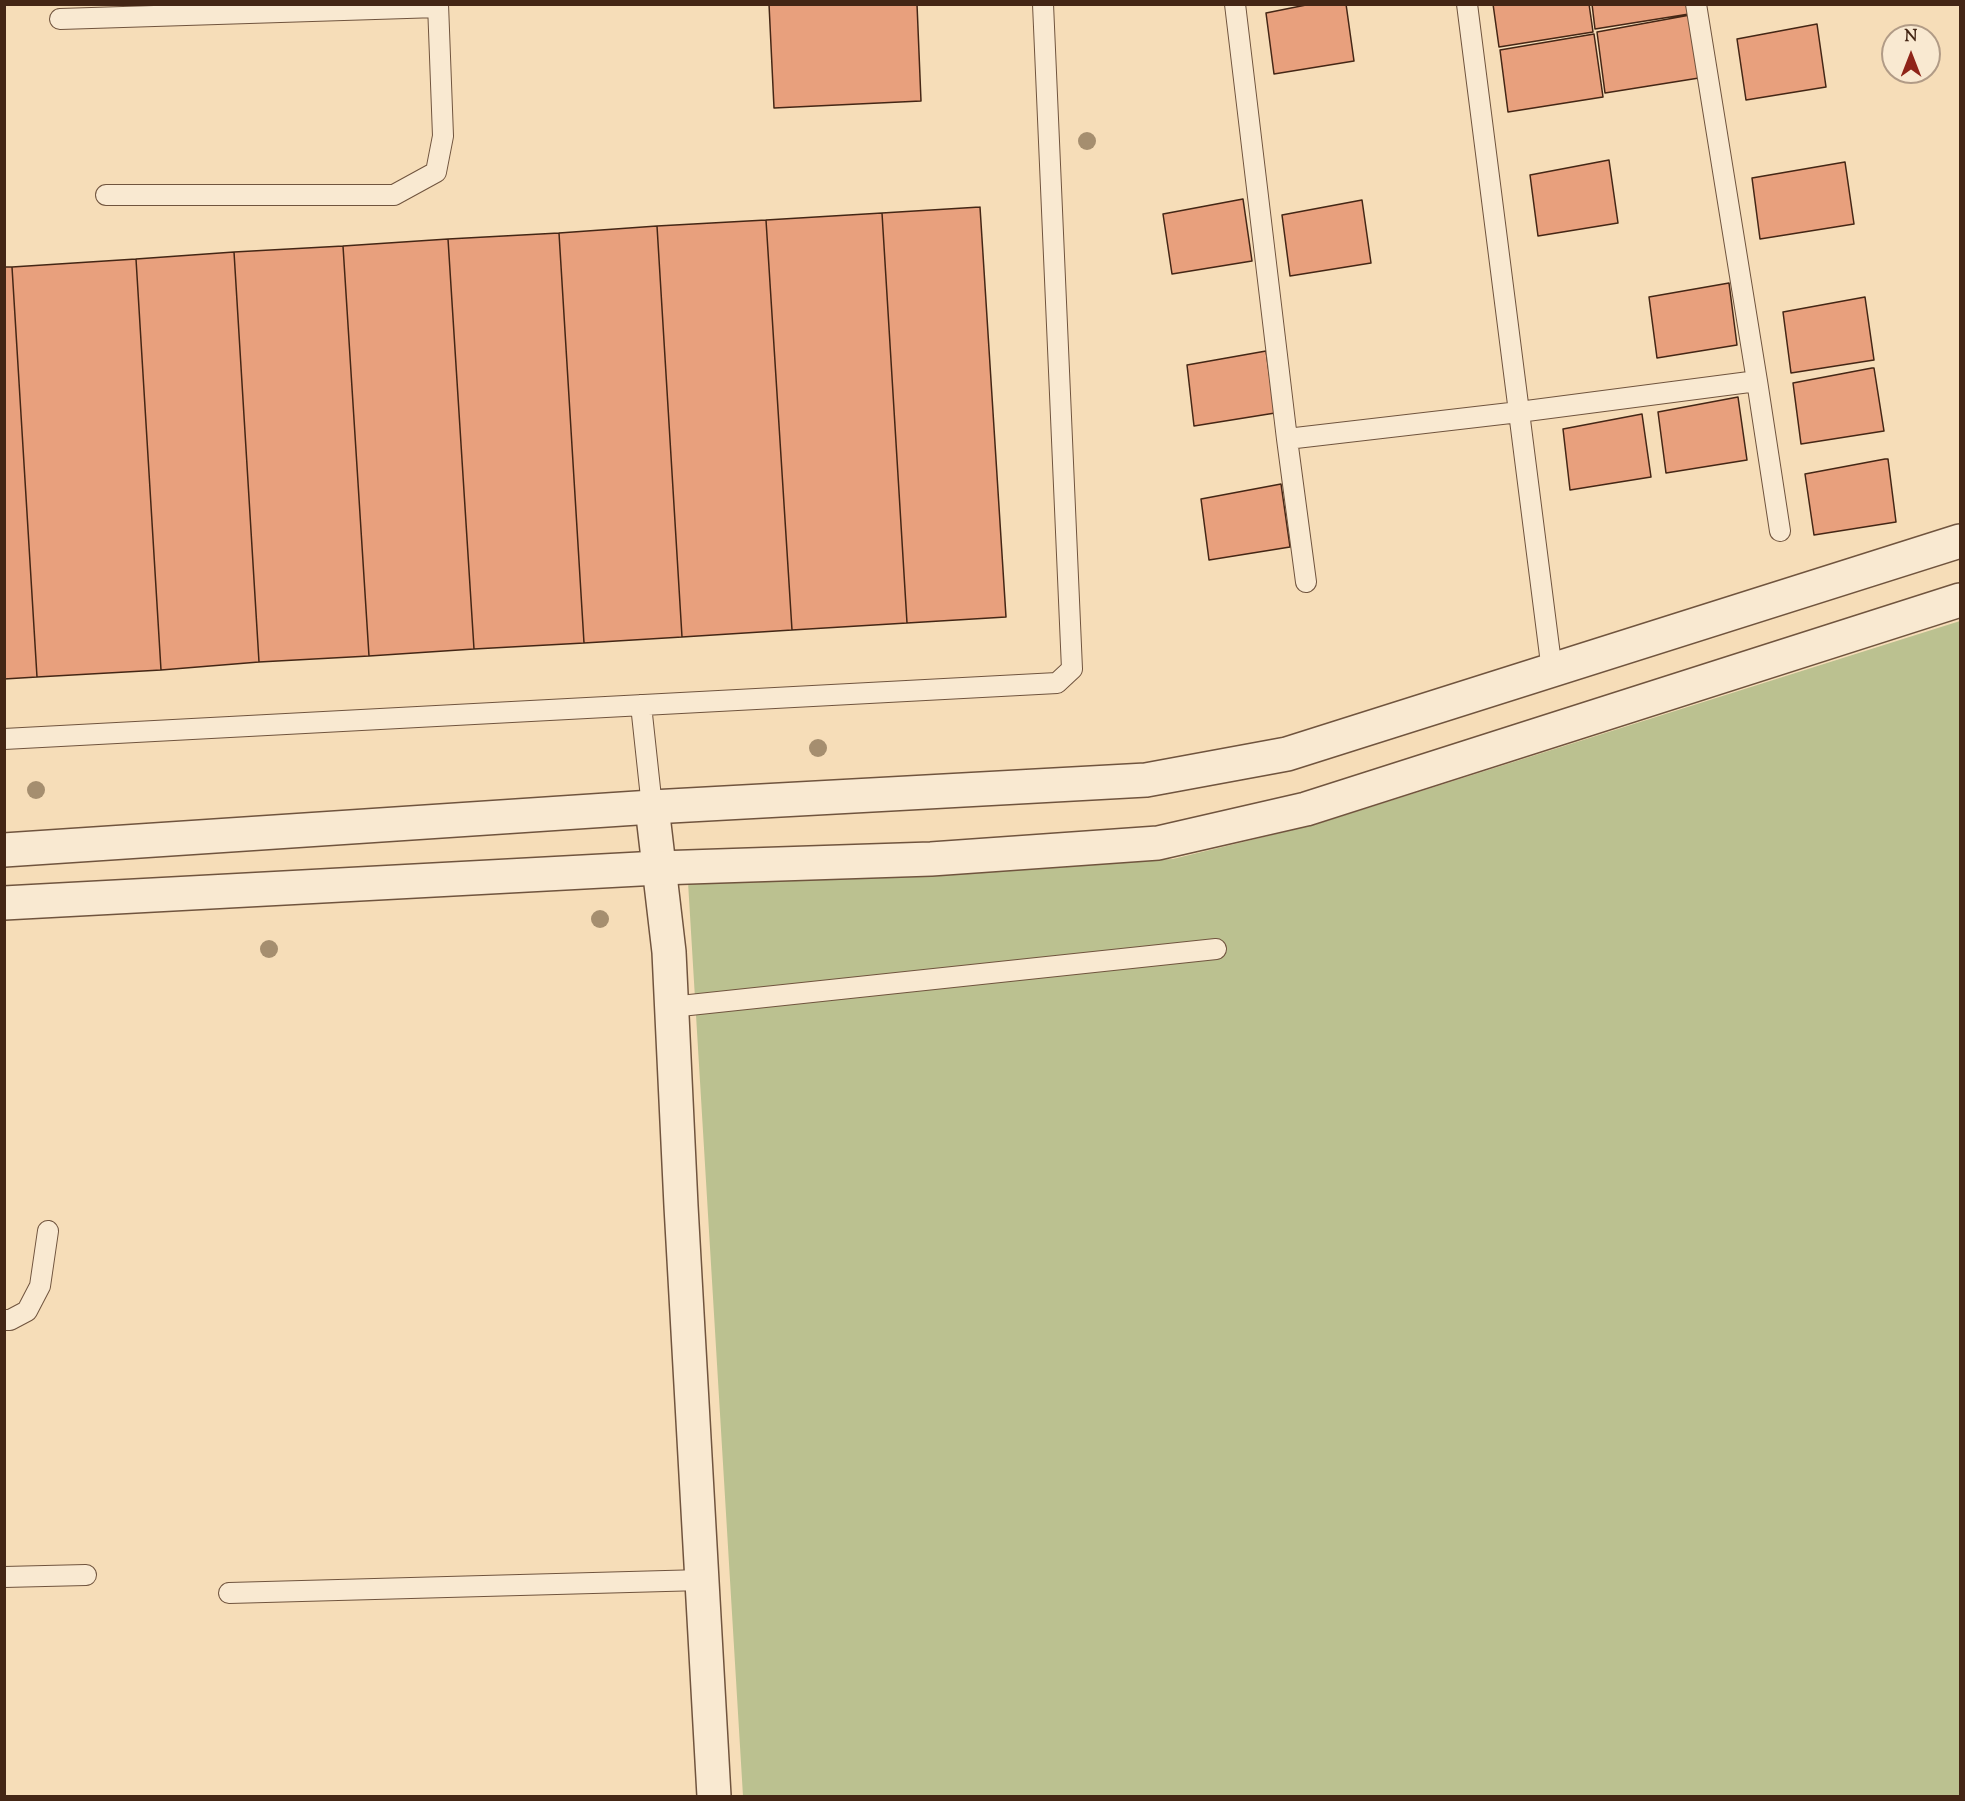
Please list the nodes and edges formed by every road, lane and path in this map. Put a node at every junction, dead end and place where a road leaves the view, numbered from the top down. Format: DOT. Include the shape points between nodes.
graph roads {
  1 [pos="1043,4"];
  2 [pos="1467,4"];
  3 [pos="1696,4"];
  4 [pos="1236,5"];
  5 [pos="438,6"];
  6 [pos="60,19"];
  7 [pos="106,195"];
  8 [pos="1757,381"];
  9 [pos="1519,412"];
  10 [pos="1287,439"];
  11 [pos="1780,531"];
  12 [pos="1960,542"];
  13 [pos="1306,582"];
  14 [pos="1960,600"];
  15 [pos="1552,671"];
  16 [pos="641,705"];
  17 [pos="4,739"];
  18 [pos="652,807"];
  19 [pos="4,850"];
  20 [pos="658,868"];
  21 [pos="4,903"];
  22 [pos="1216,949"];
  23 [pos="671,1007"];
  24 [pos="48,1231"];
  25 [pos="4,1320"];
  26 [pos="86,1575"];
  27 [pos="4,1577"];
  28 [pos="702,1580"];
  29 [pos="229,1593"];
  30 [pos="714,1797"];
  1 -- 16 [label="lane" via="1072,669 1057,683"];
  2 -- 9 [label="lane"];
  3 -- 8 [label="lane"];
  4 -- 10 [label="lane"];
  5 -- 6 [label="lane"];
  5 -- 7 [label="lane" via="443,136 436,172 394,195"];
  8 -- 9 [label="lane"];
  8 -- 11 [label="lane"];
  9 -- 10 [label="lane"];
  9 -- 15 [label="lane"];
  10 -- 13 [label="lane"];
  12 -- 15 [label="street"];
  14 -- 20 [label="street" via="1306,809 1158,843 931,860"];
  15 -- 18 [label="street" via="1287,754 1146,780"];
  16 -- 17 [label="lane"];
  16 -- 18 [label="lane"];
  18 -- 19 [label="street"];
  18 -- 20 [label="street"];
  20 -- 21 [label="street"];
  20 -- 23 [label="street" via="669,952"];
  22 -- 23 [label="lane"];
  23 -- 28 [label="street"];
  24 -- 25 [label="lane" via="40,1286 27,1311"];
  26 -- 27 [label="lane"];
  28 -- 29 [label="lane"];
  28 -- 30 [label="street"];
}
